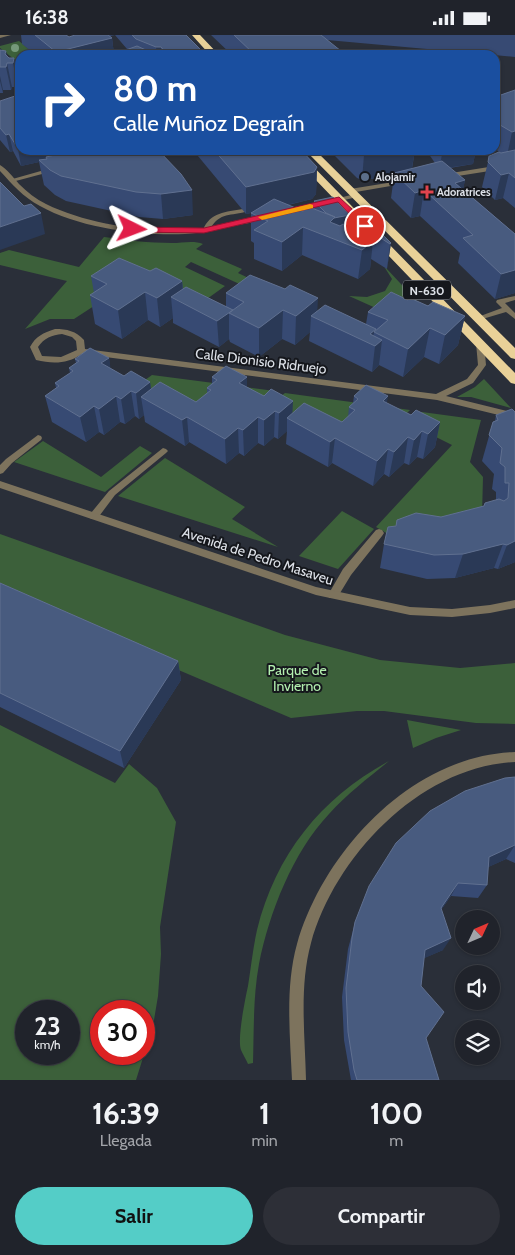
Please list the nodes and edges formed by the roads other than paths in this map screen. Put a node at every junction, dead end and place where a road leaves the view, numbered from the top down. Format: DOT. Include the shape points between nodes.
graph roads {
  1 [pos="8,35"];
  2 [pos="196,35"];
  3 [pos="0,36"];
  4 [pos="210,50"];
  5 [pos="297,155"];
  6 [pos="315,155"];
  7 [pos="515,161"];
  8 [pos="0,167"];
  9 [pos="57,169"];
  10 [pos="435,177"];
  11 [pos="12,180"];
  12 [pos="416,180"];
  13 [pos="353,194"];
  14 [pos="339,200"];
  15 [pos="243,211"];
  16 [pos="207,230"];
  17 [pos="515,298"];
  18 [pos="507,309"];
  19 [pos="515,317"];
  20 [pos="479,318"];
  21 [pos="480,343"];
  22 [pos="80,351"];
  23 [pos="515,355"];
  24 [pos="515,380"];
  25 [pos="437,397"];
  26 [pos="515,415"];
  27 [pos="38,438"];
  28 [pos="163,451"];
  29 [pos="0,471"];
  30 [pos="0,484"];
  31 [pos="94,516"];
  32 [pos="379,533"];
  33 [pos="333,595"];
  34 [pos="515,604"];
  35 [pos="515,757"];
  36 [pos="299,1080"];
  1 -- 3 [label="street"];
  2 -- 4 [label="highway"];
  5 -- 14 [label="highway, N-630"];
  6 -- 13 [label="highway, N-630"];
  7 -- 10 [label="street" via="496,168"];
  8 -- 11 [label="street"];
  9 -- 11 [label="street"];
  11 -- 16 [label="street" via="45,206 76,217 132,229"];
  12 -- 13 [label="street"];
  13 -- 14 [label="street"];
  13 -- 20 [label="highway, N-630"];
  14 -- 16 [label="street"];
  14 -- 21 [label="highway, N-630"];
  15 -- 16 [label="street" via="214,217 209,221"];
  17 -- 18 [label="street" via="500,302"];
  18 -- 19 [label="street"];
  18 -- 20 [label="street"];
  20 -- 23 [label="highway, N-630"];
  21 -- 24 [label="highway, N-630"];
  21 -- 25 [label="street" via="482,365 470,381"];
  22 -- 22 [label="street" via="82,345 76,335 60,331 42,336 34,347 40,358 56,361"];
  22 -- 25 [label="street, Calle Dionisio Ridruejo"];
  25 -- 26 [label="street, Calle Dionisio Ridruejo"];
  27 -- 29 [label="street"];
  28 -- 31 [label="street" via="112,493"];
  30 -- 31 [label="street, Avenida de Pedro Masaveu"];
  31 -- 33 [label="street, Avenida de Pedro Masaveu"];
  32 -- 33 [label="street"];
  33 -- 34 [label="street, Avenida de Pedro Masaveu" via="419,611 452,613"];
  35 -- 36 [label="street" via="456,769 422,786 389,812 342,865 318,903 304,944 297,985"];
}
